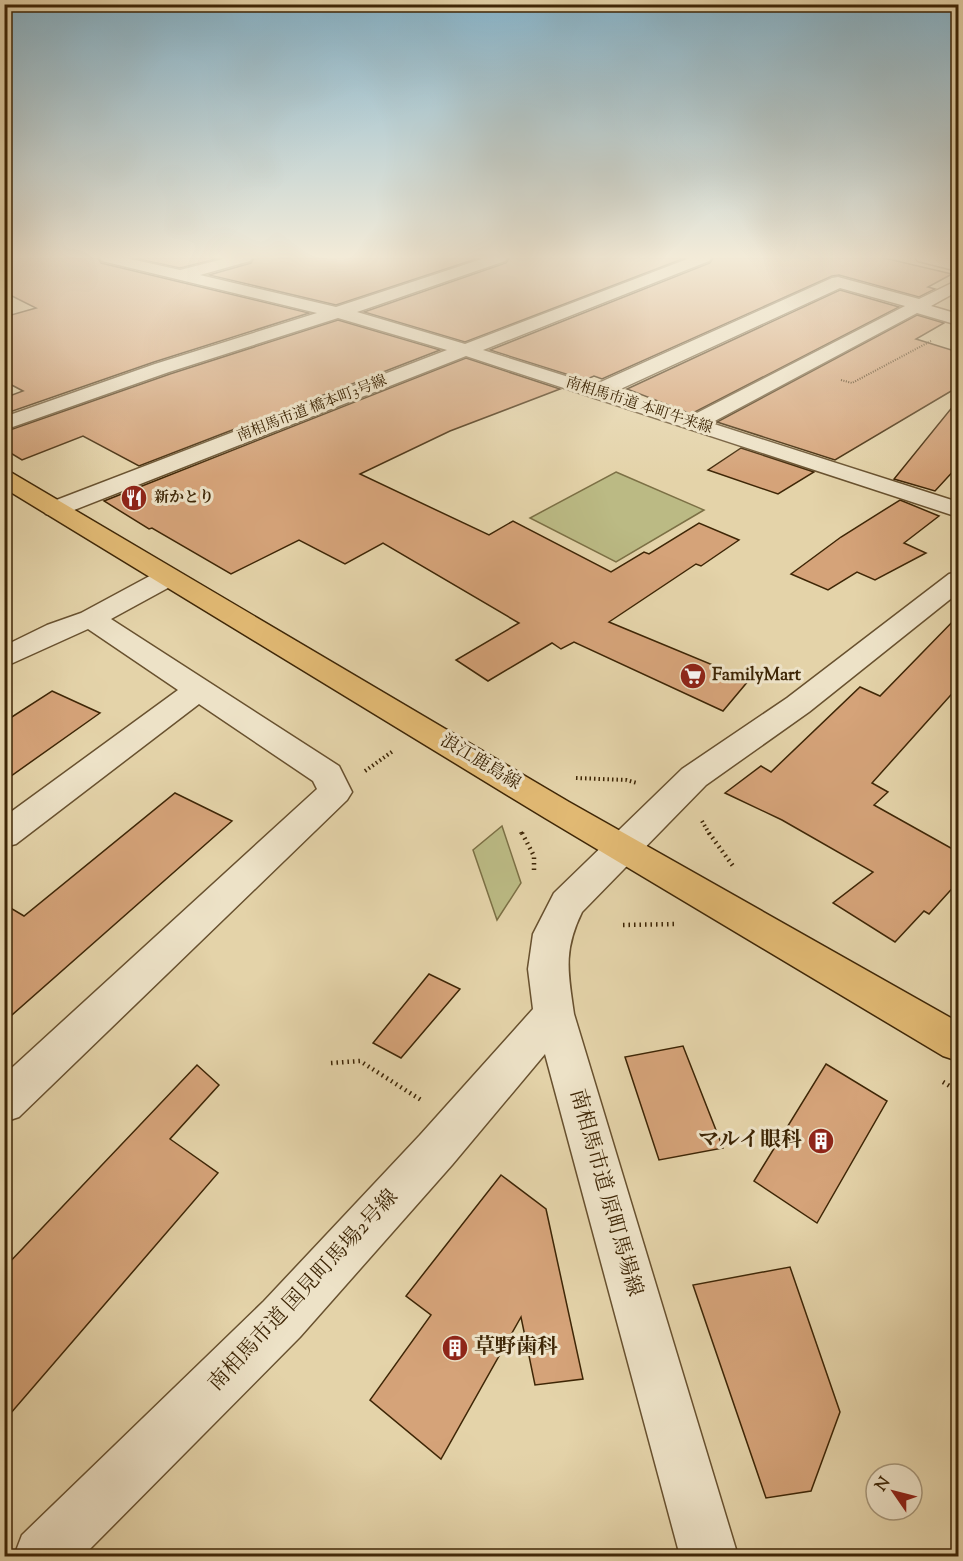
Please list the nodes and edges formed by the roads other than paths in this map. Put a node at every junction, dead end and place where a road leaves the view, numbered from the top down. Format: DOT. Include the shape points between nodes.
graph roads {
  1 [pos="280,331"];
  2 [pos="398,331"];
  3 [pos="514,331"];
  4 [pos="731,331"];
  5 [pos="874,331"];
  6 [pos="464,350"];
  7 [pos="597,392"];
  8 [pos="4,424"];
  9 [pos="693,424"];
  10 [pos="4,478"];
  11 [pos="55,509"];
  12 [pos="958,510"];
  13 [pos="168,577"];
  14 [pos="958,580"];
  15 [pos="91,619"];
  16 [pos="4,658"];
  17 [pos="198,690"];
  18 [pos="4,835"];
  19 [pos="621,848"];
  20 [pos="554,1014"];
  21 [pos="958,1043"];
  22 [pos="4,1103"];
  23 [pos="43,1557"];
  24 [pos="708,1557"];
  1 -- 8 [label="street"];
  2 -- 6 [label="street, 南相馬市道 本町牛来線"];
  3 -- 6 [label="street, 南相馬市道 橋本町3号線"];
  4 -- 7 [label="street"];
  5 -- 9 [label="street"];
  6 -- 7 [label="street, 南相馬市道 本町牛来線"];
  6 -- 11 [label="street, 南相馬市道 橋本町3号線"];
  7 -- 9 [label="street, 南相馬市道 本町牛来線"];
  9 -- 12 [label="street, 南相馬市道 本町牛来線"];
  10 -- 11 [label="main road, 浪江鹿島線"];
  11 -- 13 [label="main road, 浪江鹿島線"];
  13 -- 15 [label="street"];
  13 -- 19 [label="main road, 浪江鹿島線"];
  14 -- 19 [label="street, 南相馬市道 原町馬場線" via="806,700 694,777"];
  15 -- 16 [label="street"];
  15 -- 17 [label="street"];
  17 -- 18 [label="street"];
  17 -- 22 [label="street" via="327,774 335,792"];
  19 -- 20 [label="street, 南相馬市道 原町馬場線" via="567,903 552,934 548,969"];
  19 -- 21 [label="main road, 浪江鹿島線"];
  20 -- 23 [label="street, 南相馬市道 国見町馬場2号線" via="282,1319"];
  20 -- 24 [label="street, 南相馬市道 原町馬場線"];
}
